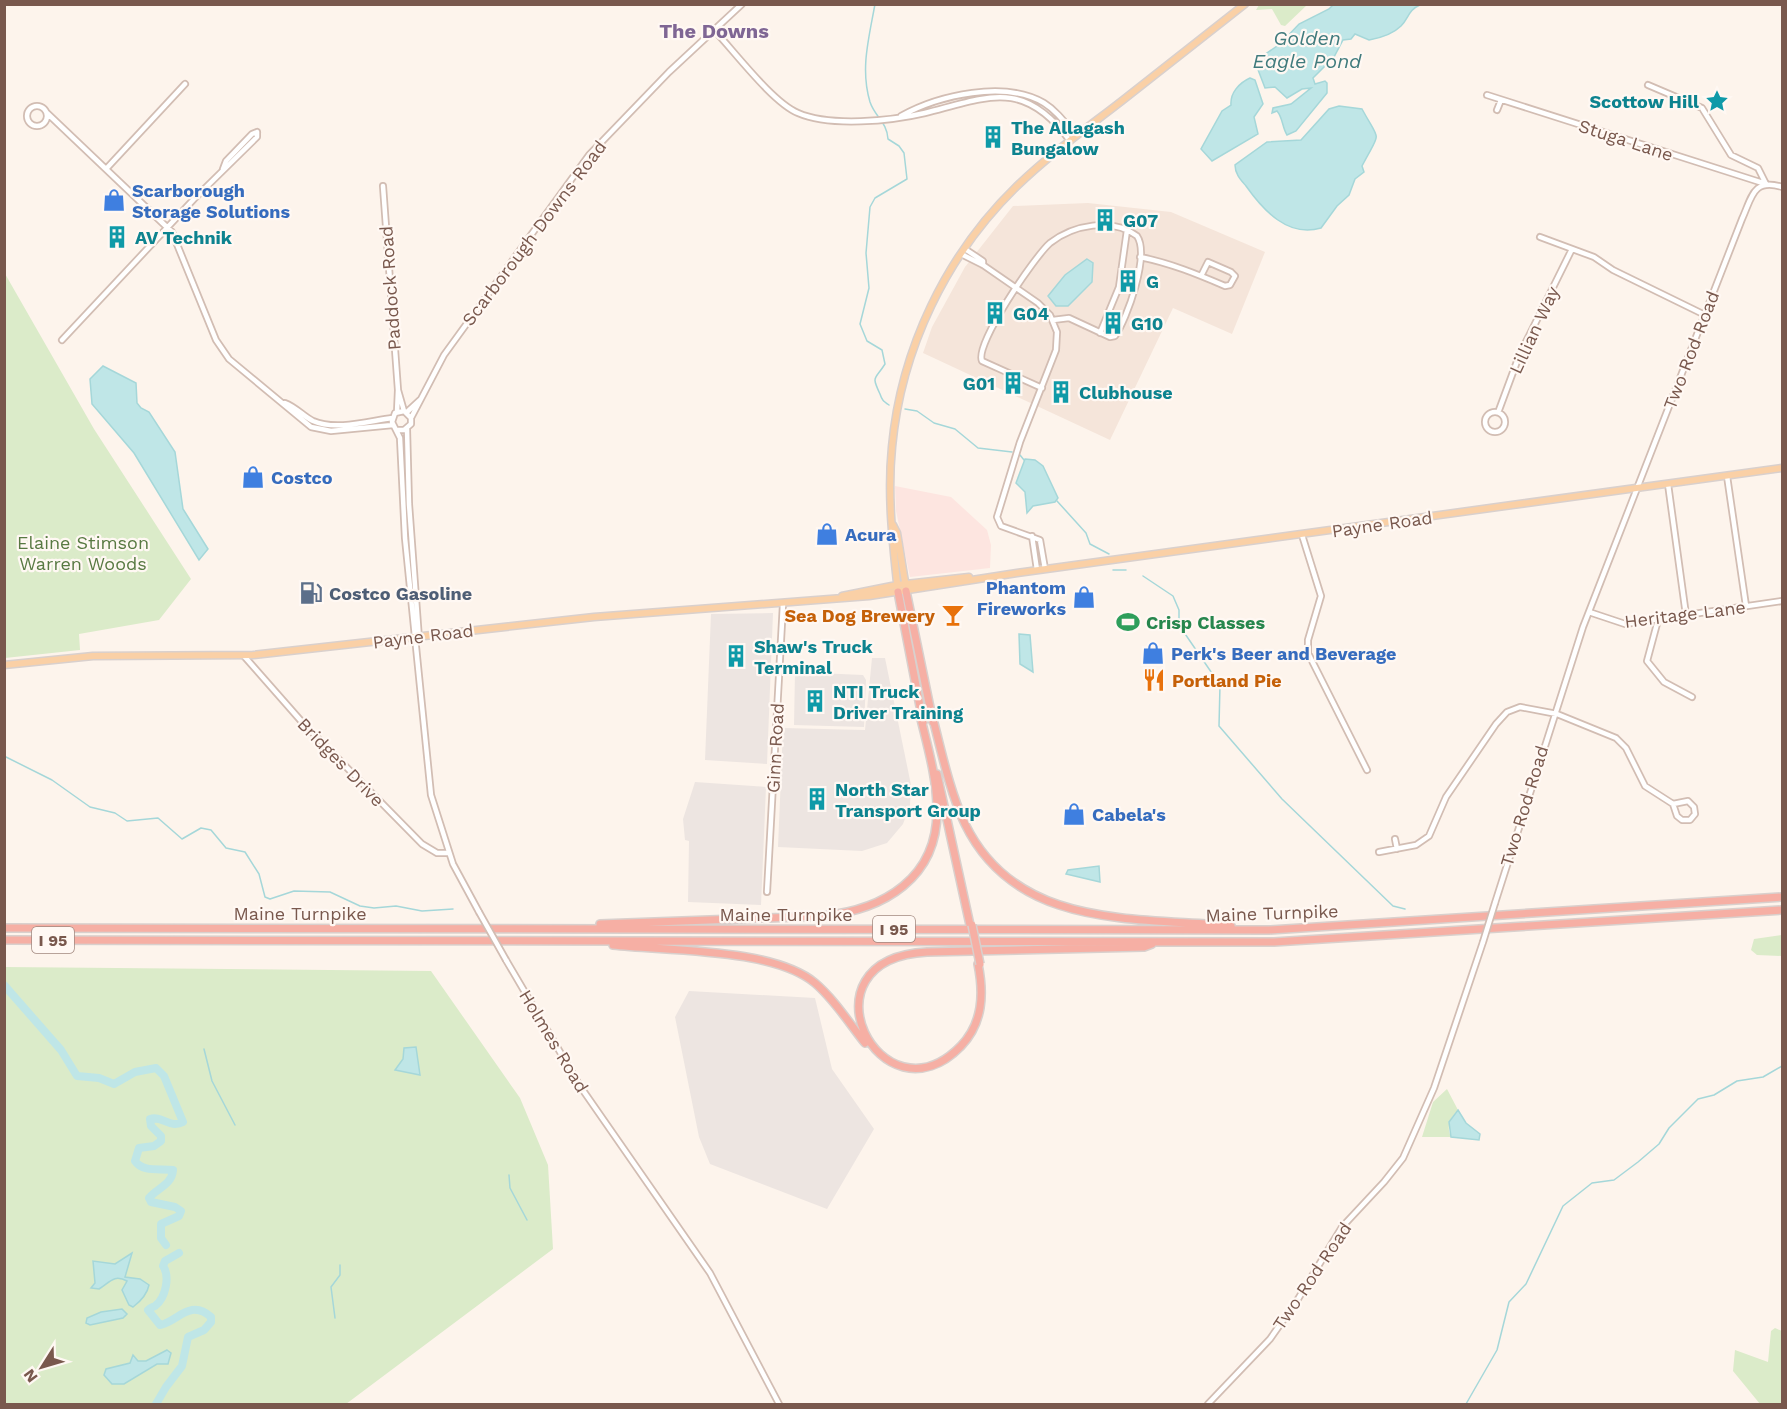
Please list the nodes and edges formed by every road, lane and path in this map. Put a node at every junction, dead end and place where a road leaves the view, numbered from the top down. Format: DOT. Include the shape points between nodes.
graph roads {
  1 [pos="741,4"];
  2 [pos="1245,4"];
  3 [pos="714,30"];
  4 [pos="185,84"];
  5 [pos="1648,85"];
  6 [pos="1487,95"];
  7 [pos="1501,100"];
  8 [pos="1497,110"];
  9 [pos="47,113"];
  10 [pos="897,118"];
  11 [pos="1077,136"];
  12 [pos="1070,141"];
  13 [pos="106,169"];
  14 [pos="223,169"];
  15 [pos="1766,184"];
  16 [pos="383,186"];
  17 [pos="1782,187"];
  18 [pos="167,227"];
  19 [pos="1127,230"];
  20 [pos="1540,237"];
  21 [pos="963,251"];
  22 [pos="1571,251"];
  23 [pos="1140,257"];
  24 [pos="1201,276"];
  25 [pos="1017,289"];
  26 [pos="1705,315"];
  27 [pos="1053,320"];
  28 [pos="1100,333"];
  29 [pos="62,340"];
  30 [pos="1042,388"];
  31 [pos="398,390"];
  32 [pos="422,398"];
  33 [pos="285,403"];
  34 [pos="1499,411"];
  35 [pos="397,412"];
  36 [pos="406,412"];
  37 [pos="392,418"];
  38 [pos="411,418"];
  39 [pos="393,425"];
  40 [pos="407,429"];
  41 [pos="397,430"];
  42 [pos="1782,468"];
  43 [pos="1727,476"];
  44 [pos="1668,484"];
  45 [pos="1636,489"];
  46 [pos="892,525"];
  47 [pos="1302,535"];
  48 [pos="1032,536"];
  49 [pos="1045,569"];
  50 [pos="1037,570"];
  51 [pos="906,588"];
  52 [pos="898,589"];
  53 [pos="1782,601"];
  54 [pos="783,604"];
  55 [pos="1746,606"];
  56 [pos="1589,612"];
  57 [pos="1686,615"];
  58 [pos="1658,620"];
  59 [pos="417,636"];
  60 [pos="244,656"];
  61 [pos="4,665"];
  62 [pos="1692,697"];
  63 [pos="1554,713"];
  64 [pos="921,718"];
  65 [pos="933,719"];
  66 [pos="1367,770"];
  67 [pos="1673,804"];
  68 [pos="1395,839"];
  69 [pos="1396,849"];
  70 [pos="1379,852"];
  71 [pos="448,853"];
  72 [pos="767,892"];
  73 [pos="1782,897"];
  74 [pos="1782,910"];
  75 [pos="971,925"];
  76 [pos="4,928"];
  77 [pos="545,929"];
  78 [pos="1269,930"];
  79 [pos="4,940"];
  80 [pos="572,941"];
  81 [pos="1157,942"];
  82 [pos="979,964"];
  83 [pos="779,1404"];
  84 [pos="1208,1404"];
  1 -- 3 [label="street, Scarborough Downs Road"];
  2 -- 11 [label="main road"];
  3 -- 10 [label="street" via="796,113 833,121"];
  3 -- 32 [label="street, Scarborough Downs Road" via="589,155 444,355"];
  4 -- 13 [label="street"];
  5 -- 15 [label="street" via="1702,108 1729,152 1739,161 1758,168"];
  6 -- 7 [label="street, Stuga Lane"];
  7 -- 8 [label="street"];
  7 -- 15 [label="street, Stuga Lane"];
  9 -- 9 [label="street" via="34,106 28,112 28,121 40,126"];
  9 -- 13 [label="street"];
  10 -- 11 [label="street" via="909,111 975,93 1016,92 1051,108"];
  10 -- 12 [label="street" via="981,97 1010,97 1049,116"];
  11 -- 12 [label="main road"];
  12 -- 21 [label="main road" via="1010,194"];
  13 -- 18 [label="street"];
  14 -- 14 [label="street" via="257,137 257,132 226,161"];
  14 -- 18 [label="street"];
  15 -- 17 [label="street"];
  15 -- 26 [label="street, Two Rod Road" via="1751,197"];
  16 -- 31 [label="street, Paddock Road"];
  18 -- 29 [label="street"];
  18 -- 33 [label="street" via="178,243 222,351"];
  19 -- 23 [label="street" via="1140,242"];
  19 -- 25 [label="street" via="1092,225 1057,239 1045,248"];
  19 -- 28 [label="street" via="1119,287"];
  20 -- 22 [label="street"];
  21 -- 25 [label="street"];
  21 -- 46 [label="main road" via="930,307 902,388 891,460"];
  22 -- 26 [label="street" via="1594,257 1623,276"];
  22 -- 34 [label="street, Lillian Way" via="1519,356"];
  23 -- 24 [label="street"];
  23 -- 28 [label="street" via="1134,294 1118,332 1111,337"];
  24 -- 24 [label="street" via="1228,286 1235,276 1208,262"];
  25 -- 27 [label="street" via="1043,306"];
  25 -- 30 [label="street" via="992,325 980,358"];
  26 -- 45 [label="street, Two Rod Road"];
  27 -- 28 [label="street" via="1067,318"];
  27 -- 30 [label="street" via="1056,346"];
  30 -- 48 [label="street" via="997,517 1001,526"];
  31 -- 35 [label="street, Paddock Road"];
  31 -- 36 [label="street, Paddock Road"];
  32 -- 36 [label="street, Scarborough Downs Road"];
  32 -- 38 [label="street, Scarborough Downs Road"];
  33 -- 37 [label="street" via="324,424"];
  33 -- 39 [label="street" via="308,425 323,430"];
  34 -- 34 [label="street, Lillian Way" via="1485,419 1491,432 1504,426"];
  35 -- 36 [label="street"];
  35 -- 37 [label="street"];
  36 -- 38 [label="street"];
  37 -- 39 [label="street"];
  38 -- 40 [label="street"];
  39 -- 41 [label="street"];
  40 -- 41 [label="street"];
  40 -- 59 [label="street"];
  41 -- 59 [label="street"];
  42 -- 43 [label="main road, Payne Road"];
  43 -- 44 [label="main road, Payne Road"];
  43 -- 55 [label="street"];
  44 -- 45 [label="main road, Payne Road"];
  44 -- 57 [label="street"];
  45 -- 47 [label="main road, Payne Road"];
  45 -- 56 [label="street, Two Rod Road"];
  46 -- 51 [label="main road" via="897,533"];
  46 -- 52 [label="main road"];
  47 -- 49 [label="main road, Payne Road"];
  47 -- 66 [label="street" via="1321,596 1308,653"];
  48 -- 49 [label="street" via="1042,544"];
  48 -- 50 [label="street"];
  49 -- 50 [label="main road, Payne Road"];
  50 -- 51 [label="main road, Payne Road"];
  51 -- 52 [label="main road, Payne Road"];
  51 -- 65 [label="highway"];
  52 -- 54 [label="main road, Payne Road"];
  52 -- 64 [label="highway"];
  53 -- 55 [label="street, Heritage Lane"];
  54 -- 59 [label="main road, Payne Road" via="594,616"];
  54 -- 72 [label="street, Ginn Road"];
  55 -- 57 [label="street, Heritage Lane"];
  56 -- 58 [label="street, Heritage Lane" via="1620,624"];
  56 -- 63 [label="street, Two Rod Road"];
  57 -- 58 [label="street, Heritage Lane"];
  58 -- 62 [label="street" via="1647,661 1664,682"];
  59 -- 60 [label="main road, Payne Road"];
  59 -- 71 [label="street, Holmes Road" via="428,774"];
  60 -- 61 [label="main road, Payne Road" via="93,656"];
  60 -- 71 [label="street, Bridges Drive" via="302,722 422,844 438,853"];
  63 -- 67 [label="street" via="1618,740 1626,748 1644,786"];
  63 -- 69 [label="street" via="1524,707 1503,715 1446,797 1429,836 1416,845"];
  63 -- 84 [label="street, Two Rod Road, bridge" via="1434,1088 1403,1158 1342,1227 1270,1339"];
  64 -- 75 [label="highway" via="944,799"];
  64 -- 77 [label="highway" via="936,789 935,831 918,870 888,899 859,911 822,916"];
  65 -- 75 [label="highway"];
  65 -- 78 [label="highway" via="968,830 992,863 1029,893 1087,913"];
  67 -- 67 [label="street" via="1680,820 1694,817 1691,803"];
  68 -- 69 [label="street"];
  69 -- 70 [label="street"];
  71 -- 83 [label="street, Holmes Road, bridge" via="580,1086 710,1273"];
  73 -- 78 [label="highway, Maine Turnpike / I 95"];
  74 -- 81 [label="highway, Maine Turnpike / I 95" via="1338,939"];
  75 -- 82 [label="highway, bridge"];
  76 -- 77 [label="highway, Maine Turnpike / I 95"];
  77 -- 78 [label="highway, Maine Turnpike / I 95"];
  79 -- 80 [label="highway, Maine Turnpike / I 95"];
  80 -- 81 [label="highway, Maine Turnpike / I 95"];
  80 -- 82 [label="highway" via="746,957 787,967 822,990 880,1058 910,1070 940,1064 958,1052 971,1036 983,1006"];
  81 -- 82 [label="highway" via="1144,948 927,952 896,957 877,968 861,994 859,1016 870,1045 886,1059 906,1066 927,1066 946,1058 966,1041 978,1018 982,997"];
}
